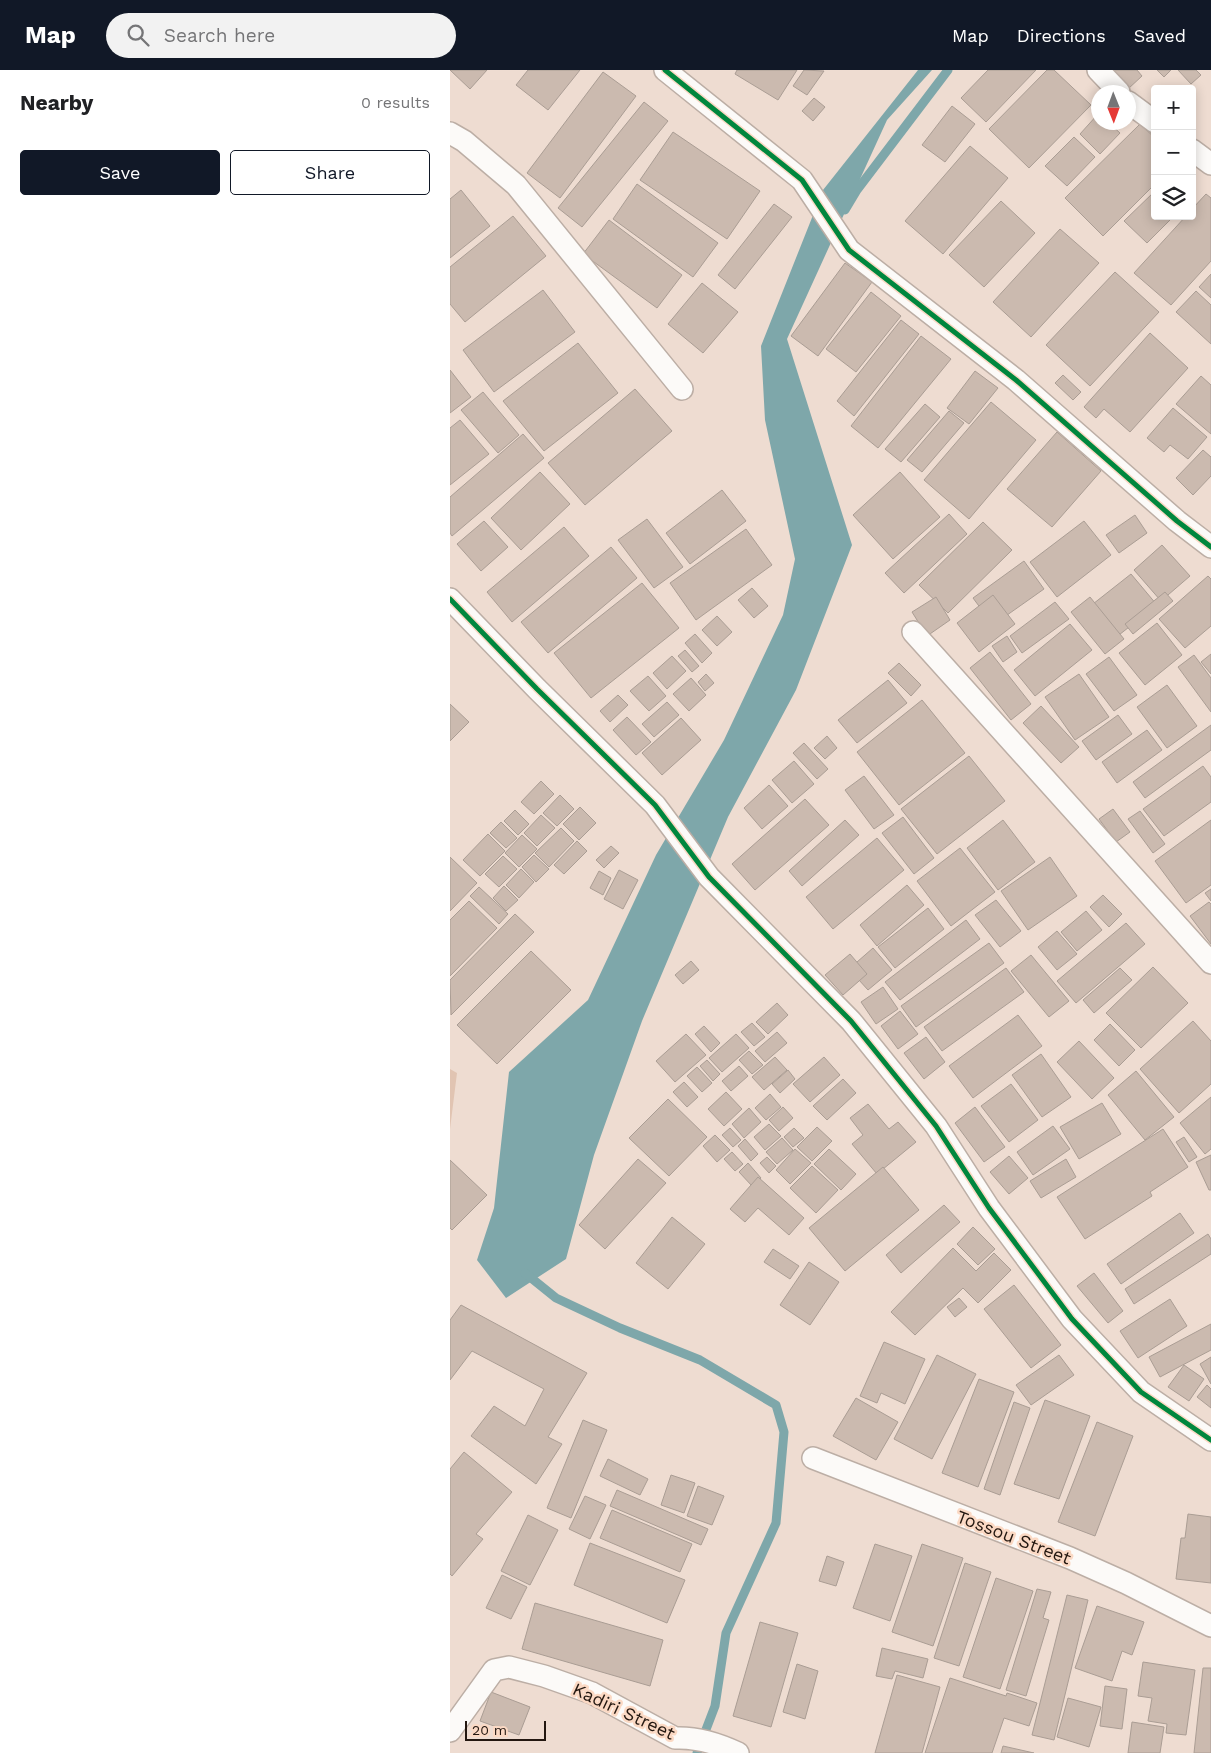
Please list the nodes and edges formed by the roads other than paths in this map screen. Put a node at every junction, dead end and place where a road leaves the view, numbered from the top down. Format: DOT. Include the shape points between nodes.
graph roads {
  1 [pos="665,70"];
  2 [pos="1098,70"];
  3 [pos="1112,85"];
  4 [pos="1136,108"];
  5 [pos="1151,119"];
  6 [pos="450,133"];
  7 [pos="1196,153"];
  8 [pos="1211,164"];
  9 [pos="682,389"];
  10 [pos="1211,547"];
  11 [pos="450,599"];
  12 [pos="914,632"];
  13 [pos="1211,963"];
  14 [pos="1211,1440"];
  15 [pos="813,1458"];
  16 [pos="1211,1626"];
  17 [pos="450,1731"];
  18 [pos="676,1743"];
  19 [pos="729,1749"];
  1 -- 10 [label="street" via="802,180 849,250 1016,380"];
  2 -- 3 [label="street"];
  4 -- 5 [label="street"];
  6 -- 9 [label="street" via="516,185"];
  7 -- 8 [label="street"];
  11 -- 14 [label="street" via="655,805 709,876 851,1021 936,1126 989,1208 1072,1319 1141,1392"];
  12 -- 13 [label="street"];
  15 -- 16 [label="street, Tossou Street" via="1070,1558"];
  17 -- 18 [label="street, Kadiri Street" via="494,1670 509,1667 592,1693"];
  18 -- 19 [label="street, Kadiri Street"];
}
